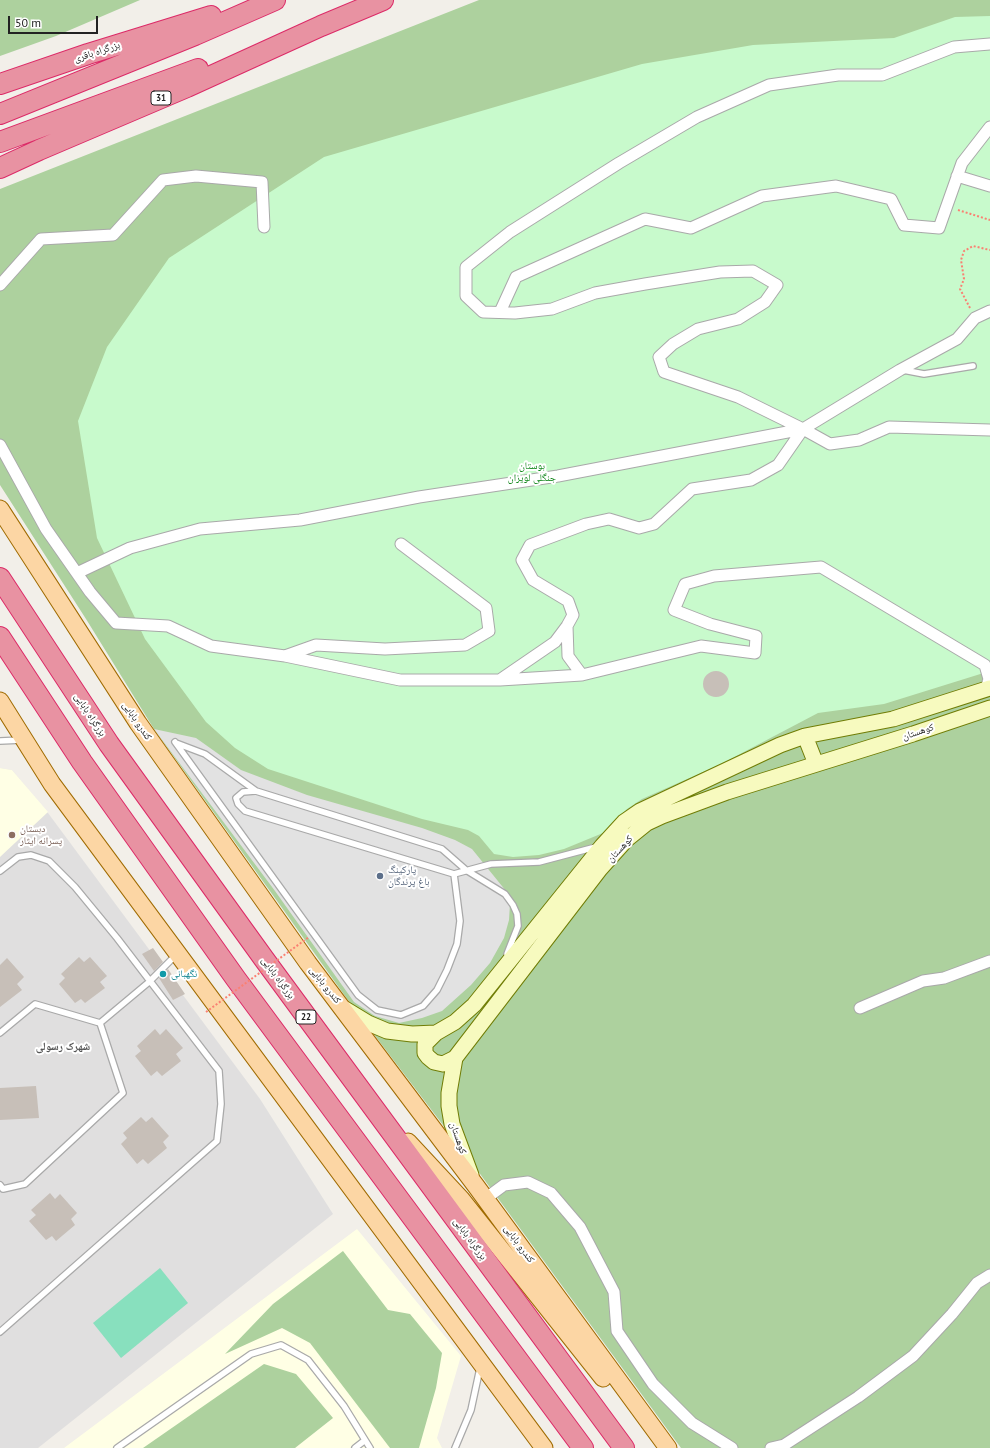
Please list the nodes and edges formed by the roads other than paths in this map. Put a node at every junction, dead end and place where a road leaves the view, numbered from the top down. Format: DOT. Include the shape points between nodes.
graph roads {
  1 [pos="263,0"];
  2 [pos="275,0"];
  3 [pos="383,0"];
  4 [pos="321,26"];
  5 [pos="990,44"];
  6 [pos="0,84"];
  7 [pos="0,114"];
  8 [pos="990,127"];
  9 [pos="0,142"];
  10 [pos="0,168"];
  11 [pos="957,176"];
  12 [pos="990,186"];
  13 [pos="264,227"];
  14 [pos="0,285"];
  15 [pos="990,311"];
  16 [pos="500,312"];
  17 [pos="973,366"];
  18 [pos="900,370"];
  19 [pos="803,429"];
  20 [pos="990,430"];
  21 [pos="0,445"];
  22 [pos="0,509"];
  23 [pos="401,544"];
  24 [pos="77,573"];
  25 [pos="0,578"];
  26 [pos="567,626"];
  27 [pos="0,637"];
  28 [pos="285,656"];
  29 [pos="582,674"];
  30 [pos="500,680"];
  31 [pos="989,688"];
  32 [pos="0,701"];
  33 [pos="990,708"];
  34 [pos="805,736"];
  35 [pos="24,740"];
  36 [pos="0,741"];
  37 [pos="816,764"];
  38 [pos="256,791"];
  39 [pos="602,846"];
  40 [pos="466,870"];
  41 [pos="0,872"];
  42 [pos="454,874"];
  43 [pos="178,953"];
  44 [pos="990,961"];
  45 [pos="496,978"];
  46 [pos="149,982"];
  47 [pos="343,1008"];
  48 [pos="860,1008"];
  49 [pos="100,1023"];
  50 [pos="436,1033"];
  51 [pos="0,1034"];
  52 [pos="455,1058"];
  53 [pos="361,1091"];
  54 [pos="0,1185"];
  55 [pos="480,1192"];
  56 [pos="990,1275"];
  57 [pos="0,1332"];
  58 [pos="481,1362"];
  59 [pos="364,1441"];
  60 [pos="118,1448"];
  61 [pos="355,1448"];
  62 [pos="370,1448"];
  63 [pos="455,1448"];
  64 [pos="544,1448"];
  65 [pos="583,1448"];
  66 [pos="624,1448"];
  67 [pos="660,1448"];
  68 [pos="668,1448"];
  69 [pos="732,1448"];
  70 [pos="771,1448"];
  1 -- 6 [label="highway, بزرگراه باقری"];
  2 -- 7 [label="highway"];
  3 -- 4 [label="highway, 31"];
  4 -- 9 [label="highway"];
  4 -- 10 [label="highway, 31" via="187,88"];
  5 -- 16 [label="street" via="954,47 882,75 838,75 769,85 697,117 510,232 466,267 466,296 483,312"];
  8 -- 11 [label="street" via="962,163"];
  11 -- 12 [label="street"];
  11 -- 16 [label="street" via="939,228 904,225 891,199 836,186 762,196 691,228 645,219 516,277"];
  13 -- 14 [label="street" via="262,182 196,176 162,180 113,235 41,239"];
  15 -- 18 [label="street" via="975,318 956,339"];
  16 -- 19 [label="street" via="552,309 595,293 653,282 720,272 753,271 777,285 765,302 738,319 698,329 673,344 659,356 664,372 738,397"];
  17 -- 18 [label="lane" via="924,374"];
  18 -- 19 [label="street"];
  19 -- 20 [label="street" via="830,444 859,440 889,427"];
  19 -- 24 [label="street" via="566,474 419,497 300,520 200,529 130,548"];
  19 -- 26 [label="street" via="778,465 751,480 692,489 654,524 639,528 609,519 586,524 530,545 522,560 533,580 568,601 573,615"];
  21 -- 24 [label="street" via="46,529"];
  22 -- 47 [label="main road, کندرو بابایی" via="138,723 303,957"];
  23 -- 28 [label="street" via="486,608 489,631 465,645 385,649 316,645"];
  24 -- 28 [label="street" via="116,624 168,626 211,646"];
  25 -- 53 [label="highway, بزرگراه بابایی / 22" via="109,744"];
  26 -- 29 [label="street" via="568,656"];
  26 -- 30 [label="street" via="555,642"];
  27 -- 65 [label="highway" via="82,762 236,979"];
  28 -- 30 [label="street" via="400,680"];
  29 -- 30 [label="street"];
  29 -- 31 [label="street" via="701,646 755,653 756,636 710,624 674,610 685,584 714,576 821,567 985,665"];
  31 -- 34 [label="main road, کوهستان" via="892,719"];
  32 -- 35 [label="main road"];
  33 -- 37 [label="main road, کوهستان"];
  34 -- 37 [label="main road"];
  34 -- 39 [label="main road, کوهستان" via="780,745 640,811 624,822"];
  35 -- 36 [label="lane"];
  35 -- 43 [label="main road" via="52,784"];
  37 -- 52 [label="main road, کوهستان" via="662,816 647,823 626,840 600,869"];
  38 -- 40 [label="lane" via="442,849"];
  38 -- 42 [label="lane" via="243,792 236,798 245,811"];
  38 -- 42 [label="lane" via="205,754 175,742 358,995 377,1010 401,1015 423,1006 437,990 457,944 460,921"];
  39 -- 40 [label="lane" via="539,862 491,864"];
  39 -- 45 [label="main road, کوهستان"];
  40 -- 42 [label="lane"];
  40 -- 45 [label="lane" via="505,894 517,914 518,926"];
  41 -- 46 [label="lane" via="18,856 30,855 49,861 76,887"];
  43 -- 46 [label="lane"];
  43 -- 58 [label="main road"];
  44 -- 48 [label="street" via="944,978 923,981"];
  45 -- 50 [label="main road, کوهستان" via="464,1014"];
  46 -- 49 [label="lane"];
  46 -- 57 [label="lane" via="219,1071 221,1104 217,1141"];
  47 -- 50 [label="main road" via="368,1023 387,1030 412,1034"];
  47 -- 55 [label="main road, کندرو بابایی"];
  49 -- 51 [label="lane" via="35,1004"];
  49 -- 54 [label="lane" via="123,1093 25,1184 3,1189"];
  50 -- 52 [label="main road" via="425,1044 425,1053 428,1057 443,1064"];
  52 -- 55 [label="main road, کوهستان" via="449,1093 452,1124"];
  53 -- 66 [label="highway, بزرگراه بابایی / 22"];
  53 -- 67 [label="main road" via="461,1199"];
  55 -- 68 [label="main road, کندرو بابایی"];
  55 -- 69 [label="street" via="528,1182 551,1193 580,1227 614,1292 617,1331 653,1384 692,1423"];
  56 -- 70 [label="street" via="977,1283 913,1356 858,1397 784,1445"];
  58 -- 63 [label="lane" via="471,1410"];
  58 -- 64 [label="main road"];
  59 -- 60 [label="lane" via="344,1406 308,1360 281,1344 251,1354"];
  59 -- 61 [label="lane"];
  59 -- 62 [label="lane"];
}
